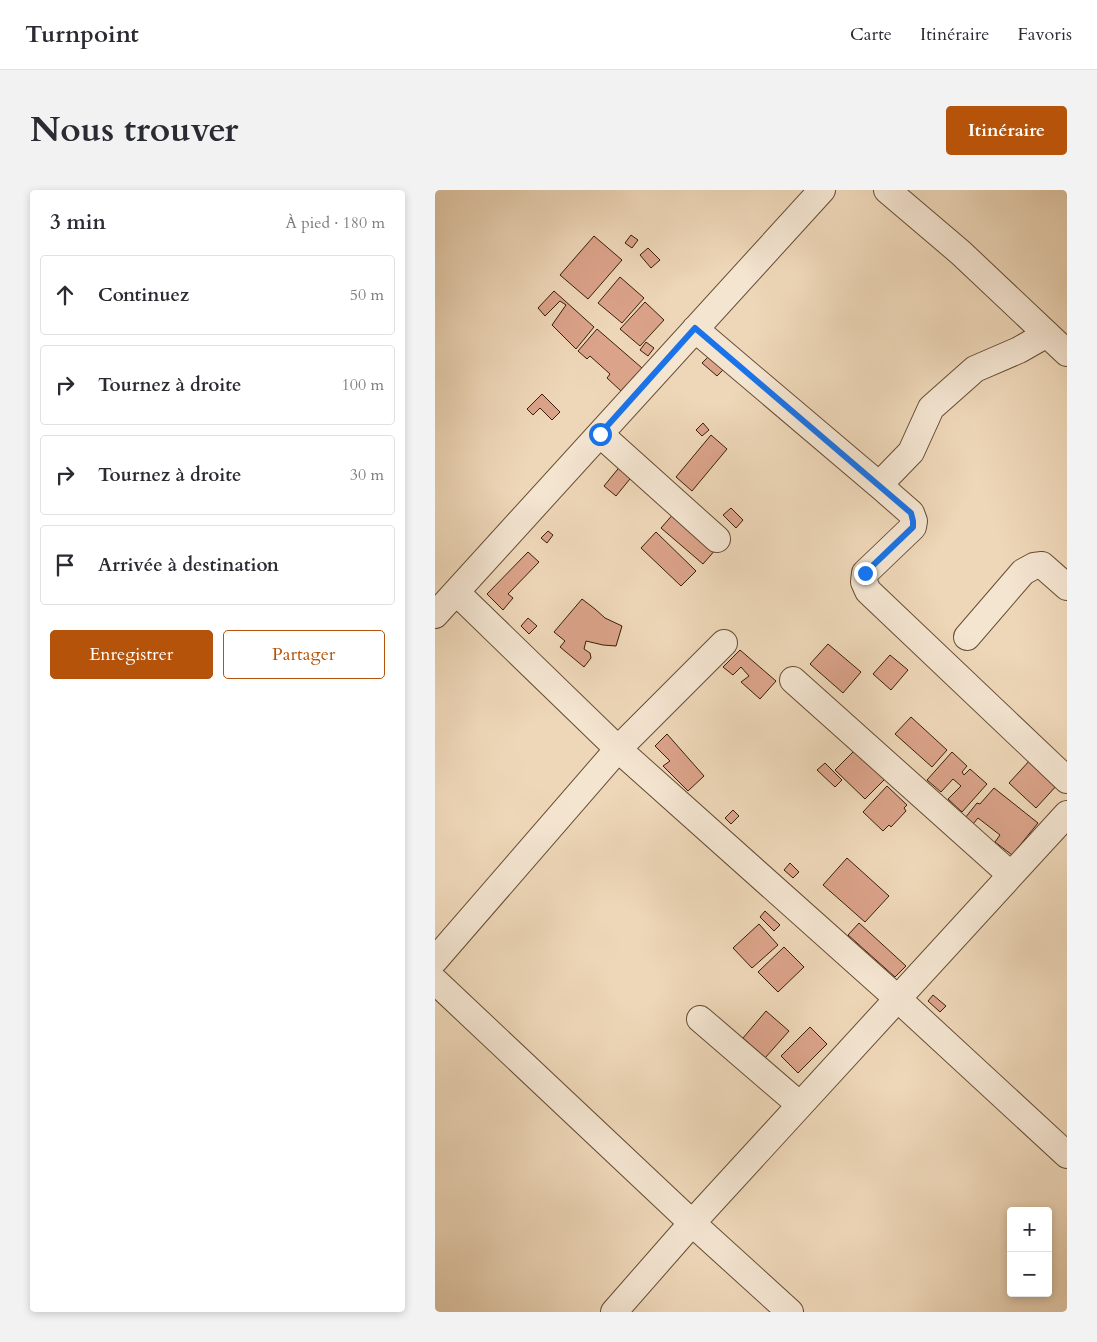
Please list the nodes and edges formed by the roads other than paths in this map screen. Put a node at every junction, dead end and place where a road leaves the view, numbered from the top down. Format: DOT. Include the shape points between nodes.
graph roads {
  1 [pos="822,190"];
  2 [pos="887,190"];
  3 [pos="695,328"];
  4 [pos="1047,334"];
  5 [pos="1067,353"];
  6 [pos="600,434"];
  7 [pos="879,486"];
  8 [pos="717,539"];
  9 [pos="1067,588"];
  10 [pos="443,601"];
  11 [pos="967,637"];
  12 [pos="723,643"];
  13 [pos="793,680"];
  14 [pos="618,749"];
  15 [pos="1067,780"];
  16 [pos="1067,814"];
  17 [pos="1011,875"];
  18 [pos="435,960"];
  19 [pos="435,981"];
  20 [pos="897,999"];
  21 [pos="700,1019"];
  22 [pos="799,1105"];
  23 [pos="1067,1154"];
  24 [pos="692,1223"];
  25 [pos="614,1312"];
  26 [pos="790,1312"];
  1 -- 3 [label="street"];
  2 -- 4 [label="street" via="961,253"];
  3 -- 6 [label="street"];
  3 -- 7 [label="street"];
  4 -- 5 [label="street"];
  4 -- 7 [label="street" via="975,369 931,408 911,452"];
  6 -- 8 [label="street"];
  6 -- 10 [label="street"];
  7 -- 15 [label="street" via="911,513 913,527 865,573 868,591"];
  9 -- 11 [label="street" via="1042,565 1035,566 1023,572"];
  10 -- 14 [label="street"];
  12 -- 14 [label="street"];
  13 -- 17 [label="street"];
  14 -- 18 [label="street"];
  14 -- 20 [label="street"];
  16 -- 17 [label="street"];
  17 -- 20 [label="street"];
  19 -- 24 [label="street"];
  20 -- 22 [label="street"];
  20 -- 23 [label="street"];
  21 -- 22 [label="street"];
  22 -- 24 [label="street"];
  24 -- 25 [label="street"];
  24 -- 26 [label="street"];
}
